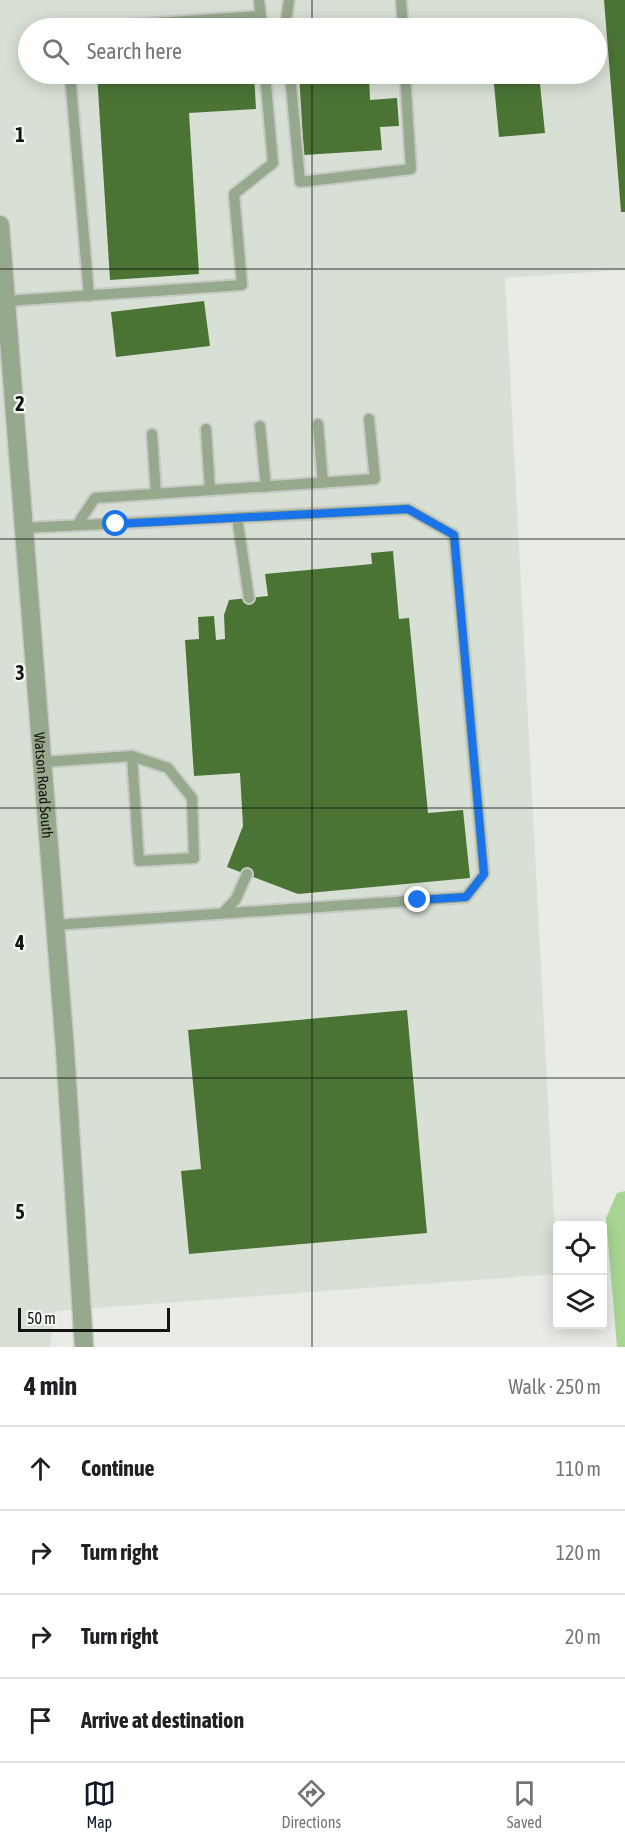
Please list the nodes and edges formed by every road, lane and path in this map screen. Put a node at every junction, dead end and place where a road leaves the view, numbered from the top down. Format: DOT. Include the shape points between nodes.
graph roads {
  1 [pos="259,0"];
  2 [pos="289,0"];
  3 [pos="401,0"];
  4 [pos="261,16"];
  5 [pos="231,18"];
  6 [pos="286,18"];
  7 [pos="402,18"];
  8 [pos="71,84"];
  9 [pos="266,84"];
  10 [pos="291,84"];
  11 [pos="406,84"];
  12 [pos="0,225"];
  13 [pos="89,296"];
  14 [pos="6,301"];
  15 [pos="369,419"];
  16 [pos="318,424"];
  17 [pos="260,426"];
  18 [pos="206,429"];
  19 [pos="152,434"];
  20 [pos="323,483"];
  21 [pos="266,487"];
  22 [pos="210,490"];
  23 [pos="156,494"];
  24 [pos="237,517"];
  25 [pos="77,525"];
  26 [pos="24,528"];
  27 [pos="249,598"];
  28 [pos="132,756"];
  29 [pos="42,762"];
  30 [pos="247,874"];
  31 [pos="223,913"];
  32 [pos="55,925"];
  33 [pos="84,1347"];
  1 -- 4 [label="lane"];
  2 -- 6 [label="lane"];
  3 -- 7 [label="lane"];
  4 -- 5 [label="lane"];
  8 -- 13 [label="lane"];
  9 -- 13 [label="lane" via="273,163 234,194 242,285"];
  10 -- 11 [label="lane" via="300,182 411,169"];
  12 -- 14 [label="street, Watson Road South"];
  13 -- 14 [label="lane"];
  14 -- 26 [label="street, Watson Road South"];
  15 -- 20 [label="lane" via="375,479"];
  16 -- 20 [label="lane"];
  17 -- 21 [label="lane"];
  18 -- 22 [label="lane"];
  19 -- 23 [label="lane"];
  20 -- 21 [label="lane"];
  21 -- 22 [label="lane"];
  22 -- 23 [label="lane"];
  23 -- 25 [label="lane" via="95,498"];
  24 -- 25 [label="lane"];
  24 -- 27 [label="lane"];
  24 -- 31 [label="lane" via="408,509 454,535 484,874 466,897"];
  25 -- 26 [label="lane"];
  26 -- 29 [label="street, Watson Road South"];
  28 -- 28 [label="lane" via="168,768 192,798 194,858 139,861"];
  28 -- 29 [label="lane"];
  29 -- 32 [label="street, Watson Road South"];
  30 -- 31 [label="lane" via="236,899"];
  31 -- 32 [label="lane"];
  32 -- 33 [label="street, Watson Road South"];
}
